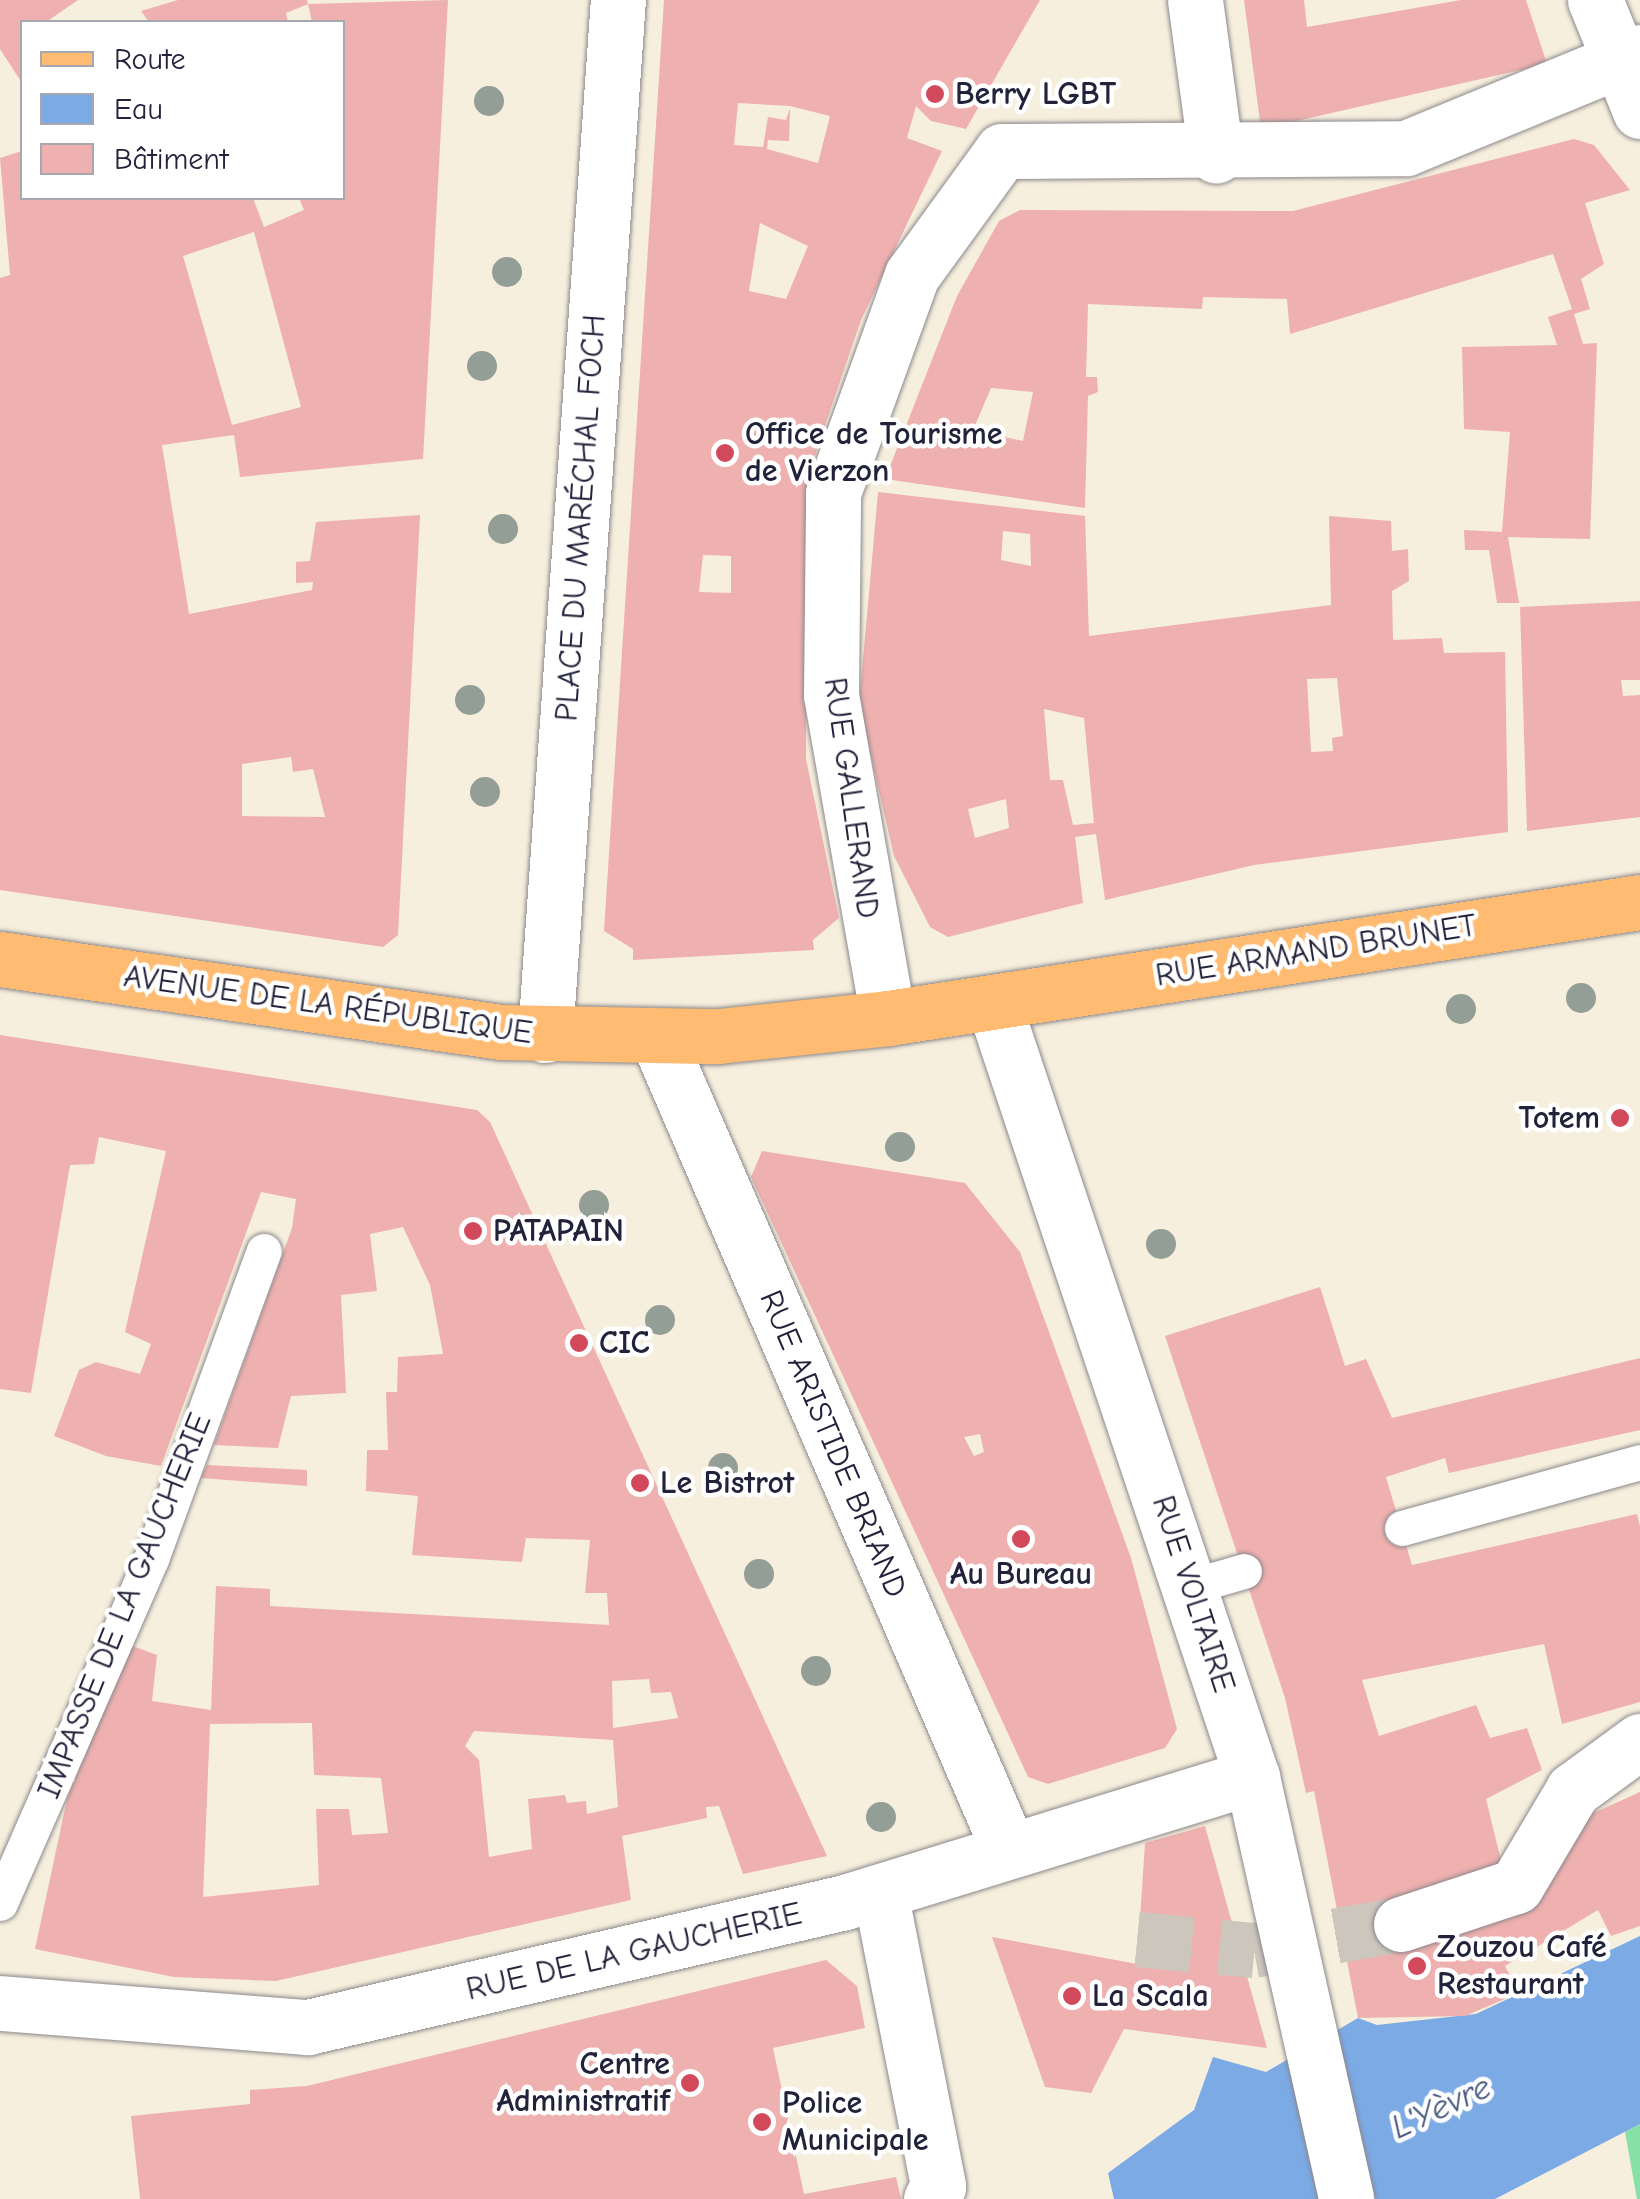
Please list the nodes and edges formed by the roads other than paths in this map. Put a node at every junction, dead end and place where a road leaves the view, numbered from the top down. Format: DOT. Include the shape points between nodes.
graph roads {
  1 [pos="618,0"];
  2 [pos="1195,0"];
  3 [pos="1595,0"];
  4 [pos="1632,76"];
  5 [pos="1216,156"];
  6 [pos="1640,902"];
  7 [pos="0,959"];
  8 [pos="993,1002"];
  9 [pos="888,1018"];
  10 [pos="545,1035"];
  11 [pos="656,1037"];
  12 [pos="264,1251"];
  13 [pos="1640,1462"];
  14 [pos="1402,1528"];
  15 [pos="1244,1571"];
  16 [pos="1192,1586"];
  17 [pos="1640,1741"];
  18 [pos="1252,1777"];
  19 [pos="1009,1850"];
  20 [pos="880,1892"];
  21 [pos="0,1903"];
  22 [pos="1401,1924"];
  23 [pos="0,2003"];
  24 [pos="930,2199"];
  25 [pos="1346,2199"];
  1 -- 10 [label="street, PLACE DU MARÉCHAL FOCH"];
  2 -- 5 [label="street"];
  3 -- 4 [label="street"];
  4 -- 5 [label="street" via="1406,148"];
  5 -- 9 [label="street, RUE GALLERAND" via="1002,150 912,275 833,493 831,695"];
  6 -- 8 [label="main road, RUE ARMAND BRUNET"];
  7 -- 10 [label="main road, AVENUE DE LA RÉPUBLIQUE"];
  8 -- 9 [label="main road, RUE ARMAND BRUNET"];
  8 -- 16 [label="street, RUE VOLTAIRE"];
  9 -- 11 [label="main road, AVENUE DE LA RÉPUBLIQUE"];
  10 -- 11 [label="main road, AVENUE DE LA RÉPUBLIQUE"];
  11 -- 19 [label="street, RUE ARISTIDE BRIAND"];
  12 -- 21 [label="lane, IMPASSE DE LA GAUCHERIE" via="152,1559"];
  13 -- 14 [label="lane"];
  15 -- 16 [label="lane"];
  16 -- 18 [label="street, RUE VOLTAIRE"];
  17 -- 22 [label="street" via="1573,1790 1516,1886"];
  18 -- 19 [label="street, RUE DE LA GAUCHERIE"];
  18 -- 25 [label="street, RUE VOLTAIRE"];
  19 -- 20 [label="street, RUE DE LA GAUCHERIE"];
  20 -- 23 [label="street, RUE DE LA GAUCHERIE" via="308,2027"];
  20 -- 24 [label="street" via="938,2186"];
}
